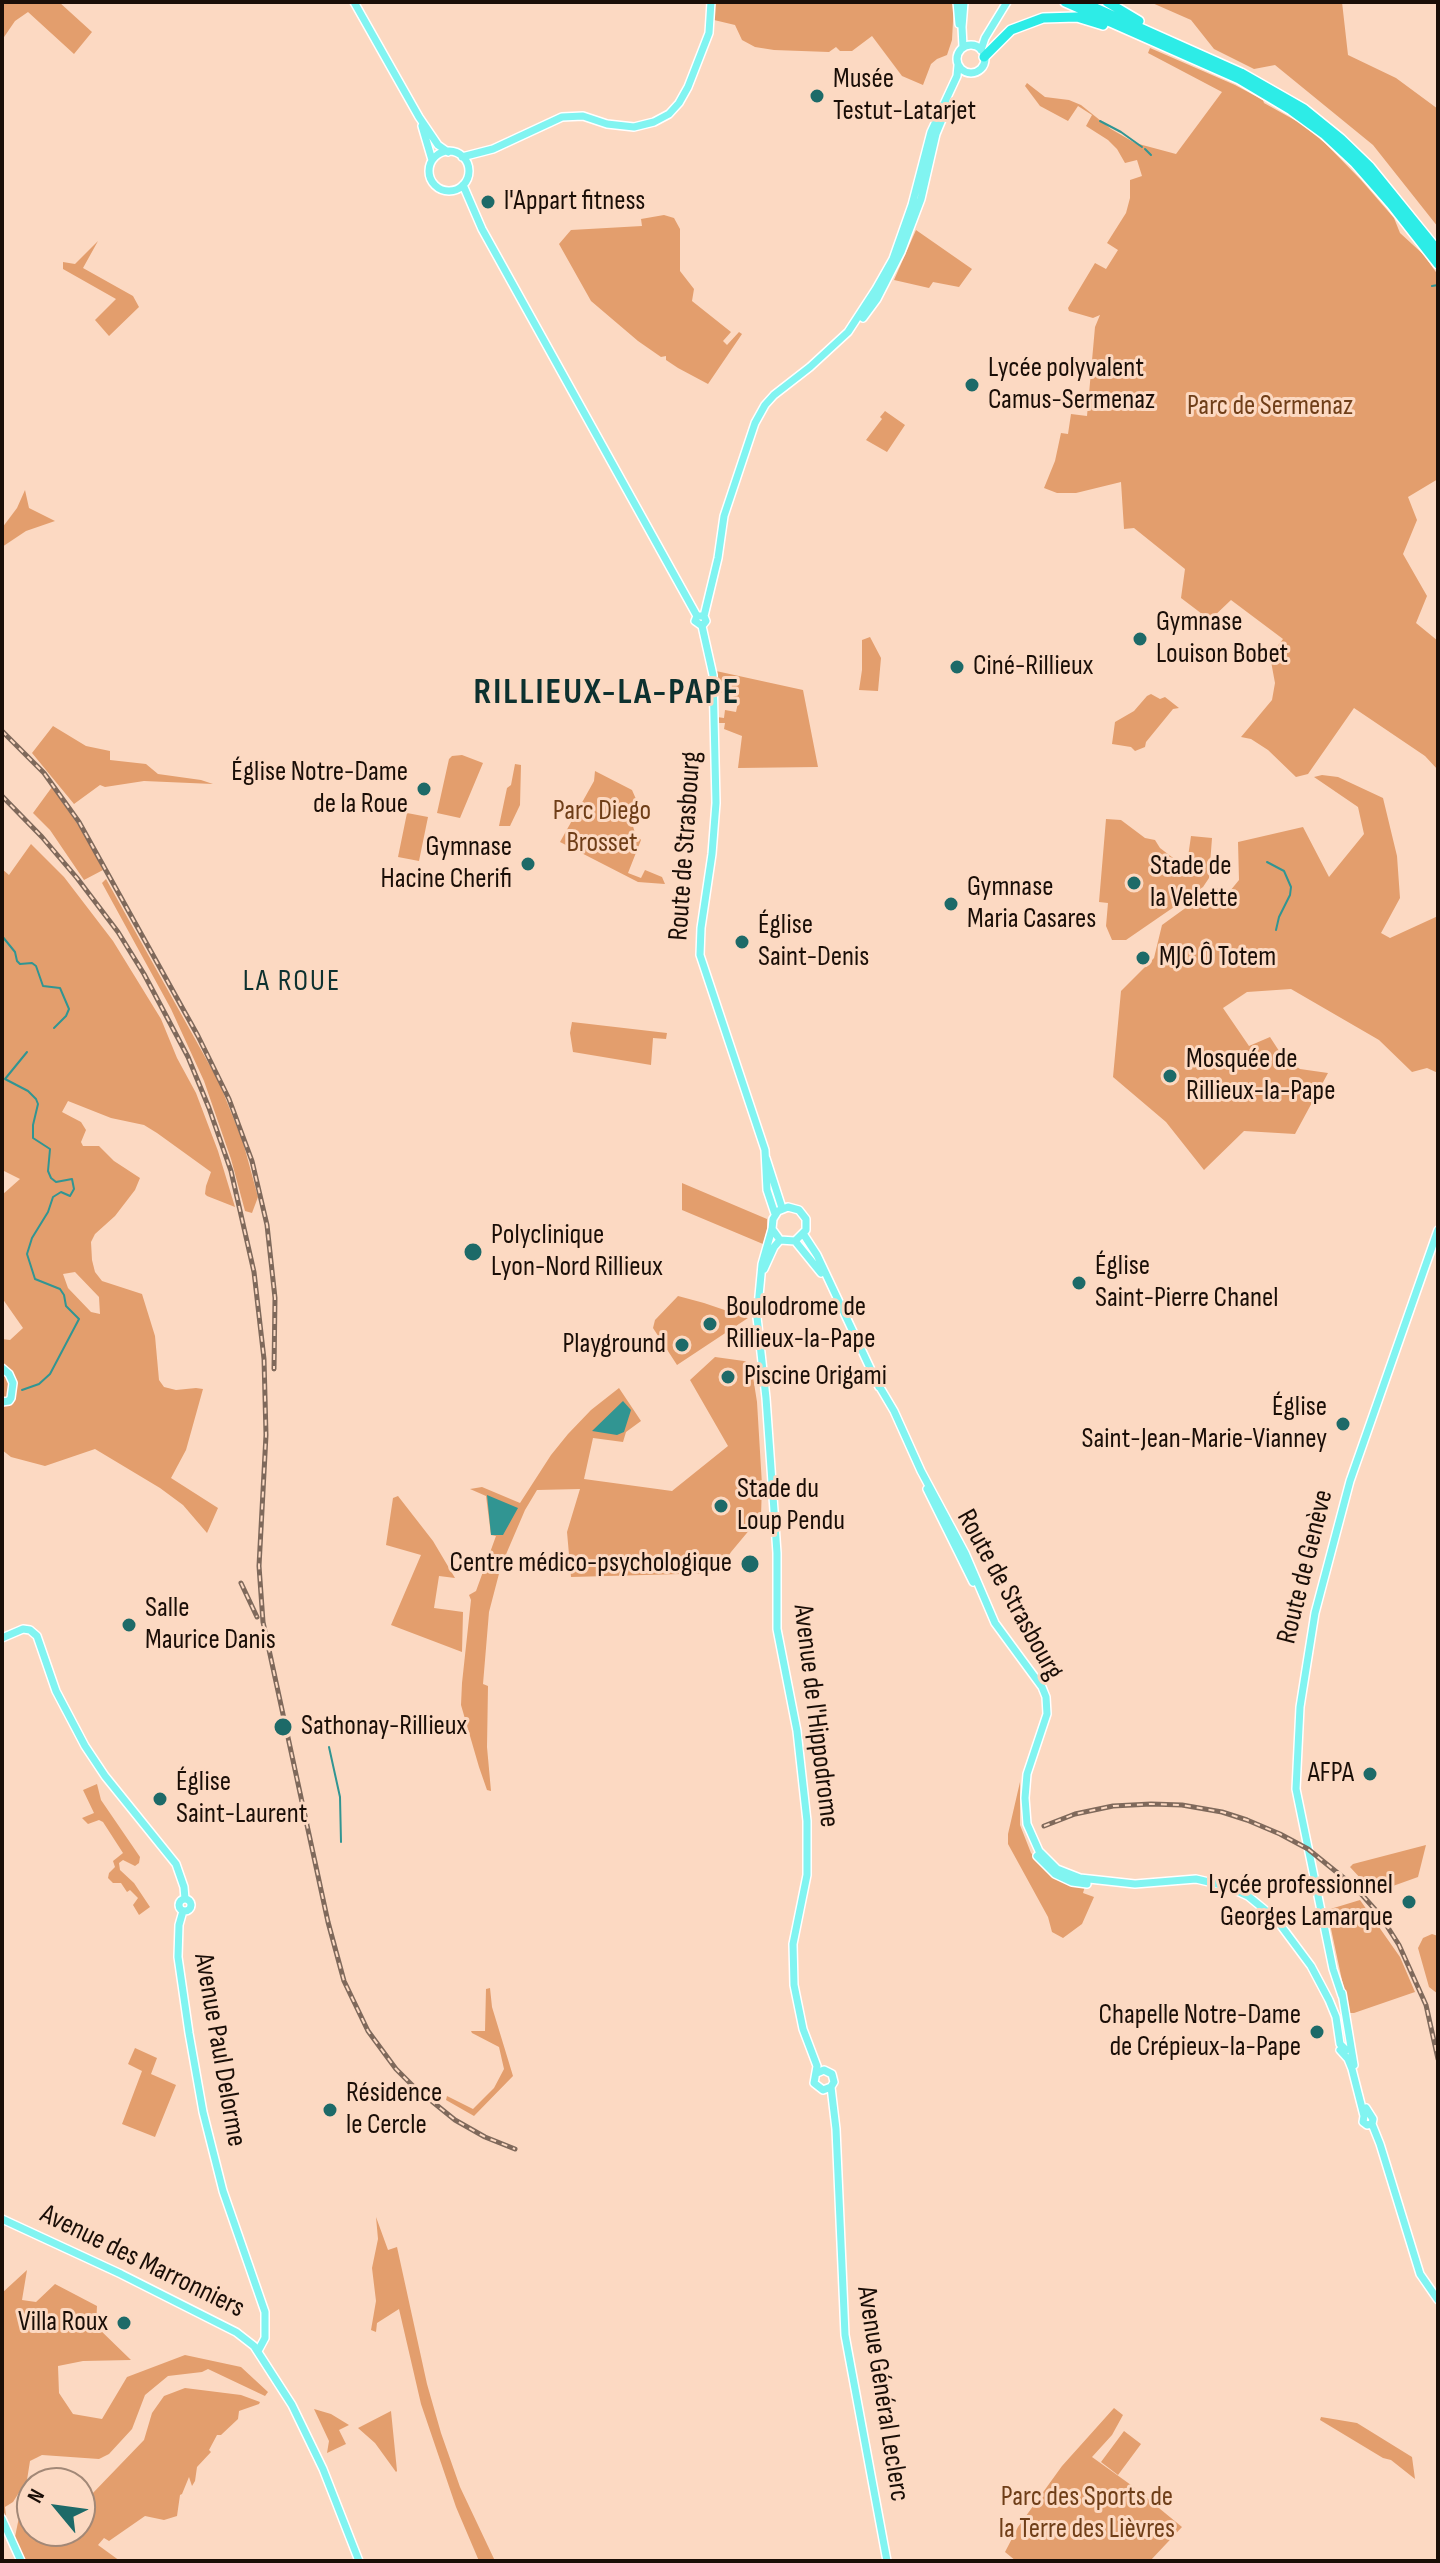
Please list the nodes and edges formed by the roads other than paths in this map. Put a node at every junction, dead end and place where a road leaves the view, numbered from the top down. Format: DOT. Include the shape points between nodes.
graph roads {
  1 [pos="354,2"];
  2 [pos="711,2"];
  3 [pos="957,2"];
  4 [pos="964,2"];
  5 [pos="1007,2"];
  6 [pos="1055,2"];
  7 [pos="1065,2"];
  8 [pos="1082,2"];
  9 [pos="1107,2"];
  10 [pos="1106,26"];
  11 [pos="962,35"];
  12 [pos="1169,40"];
  13 [pos="963,47"];
  14 [pos="983,54"];
  15 [pos="958,65"];
  16 [pos="967,72"];
  17 [pos="1280,103"];
  18 [pos="419,117"];
  19 [pos="493,149"];
  20 [pos="448,152"];
  21 [pos="462,157"];
  22 [pos="432,161"];
  23 [pos="469,169"];
  24 [pos="463,185"];
  25 [pos="448,191"];
  26 [pos="482,229"];
  27 [pos="1438,251"];
  28 [pos="1438,264"];
  29 [pos="769,401"];
  30 [pos="700,616"];
  31 [pos="779,1211"];
  32 [pos="772,1229"];
  33 [pos="1438,1230"];
  34 [pos="804,1235"];
  35 [pos="780,1240"];
  36 [pos="795,1241"];
  37 [pos="762,1275"];
  38 [pos="829,1285"];
  39 [pos="2,1368"];
  40 [pos="5,1402"];
  41 [pos="921,1471"];
  42 [pos="2,1638"];
  43 [pos="1010,1645"];
  44 [pos="1348,2054"];
  45 [pos="821,2072"];
  46 [pos="827,2089"];
  47 [pos="2,2219"];
  48 [pos="839,2233"];
  49 [pos="1438,2300"];
  50 [pos="258,2351"];
  51 [pos="2,2519"];
  52 [pos="21,2561"];
  53 [pos="359,2561"];
  54 [pos="887,2561"];
  1 -- 18 [label="main road"];
  2 -- 19 [label="main road" via="709,33 688,87 669,114 634,127 562,117"];
  3 -- 11 [label="main road"];
  4 -- 11 [label="main road"];
  5 -- 14 [label="main road" via="985,38"];
  6 -- 10 [label="highway"];
  7 -- 17 [label="highway" via="1207,64"];
  8 -- 12 [label="highway"];
  9 -- 12 [label="highway"];
  10 -- 14 [label="highway" via="1077,17 1043,18 1011,30"];
  10 -- 17 [label="highway"];
  11 -- 13 [label="main road"];
  12 -- 27 [label="highway" via="1265,85 1317,119 1370,167"];
  13 -- 14 [label="main road" via="975,45"];
  13 -- 15 [label="main road"];
  14 -- 16 [label="main road" via="979,70"];
  15 -- 16 [label="main road"];
  15 -- 29 [label="main road" via="931,132 893,259 858,319"];
  16 -- 29 [label="main road" via="936,134 921,199 877,299 845,339"];
  17 -- 28 [label="highway" via="1355,163"];
  18 -- 20 [label="main road"];
  18 -- 22 [label="main road"];
  19 -- 21 [label="main road"];
  19 -- 23 [label="main road"];
  20 -- 21 [label="main road"];
  20 -- 22 [label="main road"];
  21 -- 23 [label="main road"];
  22 -- 25 [label="main road" via="433,183"];
  23 -- 24 [label="main road"];
  24 -- 25 [label="main road"];
  24 -- 26 [label="main road"];
  25 -- 26 [label="main road" via="460,197"];
  26 -- 30 [label="main road"];
  29 -- 30 [label="main road" via="751,431 731,493 716,569"];
  30 -- 31 [label="main road, Route de Strasbourg" via="706,621 702,626 713,675 716,803 700,955 772,1169"];
  31 -- 32 [label="main road"];
  31 -- 34 [label="main road" via="794,1208 803,1214"];
  32 -- 35 [label="main road"];
  32 -- 37 [label="main road, Avenue de l'Hippodrome"];
  33 -- 44 [label="main road, Route de Genève" via="1350,1481 1315,1613 1297,1735 1296,1789 1351,2041"];
  34 -- 36 [label="main road"];
  34 -- 38 [label="main road, Route de Strasbourg"];
  35 -- 36 [label="main road"];
  35 -- 37 [label="main road, Avenue de l'Hippodrome"];
  36 -- 38 [label="main road, Route de Strasbourg"];
  37 -- 45 [label="main road, Avenue de l'Hippodrome" via="757,1317 777,1553 777,1629 797,1731 807,1821 807,1875 793,1952 794,1985"];
  38 -- 41 [label="main road, Route de Strasbourg"];
  39 -- 40 [label="main road" via="13,1383"];
  41 -- 43 [label="main road, Route de Strasbourg"];
  41 -- 43 [label="main road, Route de Strasbourg" via="994,1625"];
  42 -- 50 [label="main road, Avenue Paul Delorme" via="23,1629 37,1636 56,1691 85,1746 176,1864 185,1899 179,1904 180,1978 224,2197 265,2312 265,2338"];
  43 -- 44 [label="main road, Route de Strasbourg" via="1042,1696 1025,1798 1027,1824 1047,1861 1087,1880 1148,1884 1196,1879 1248,1896 1276,1919 1311,1966"];
  44 -- 49 [label="main road, Route de Genève" via="1420,2274"];
  45 -- 46 [label="main road, Avenue de l'Hippodrome" via="814,2083"];
  45 -- 46 [label="main road, Avenue de l'Hippodrome" via="833,2076"];
  46 -- 48 [label="main road, Avenue de l'Hippodrome" via="836,2140"];
  47 -- 50 [label="main road, Avenue des Marronniers" via="216,2322"];
  48 -- 54 [label="main road, Avenue Général Leclerc" via="845,2335"];
  50 -- 53 [label="main road" via="323,2469"];
  51 -- 52 [label="main road"];
}
